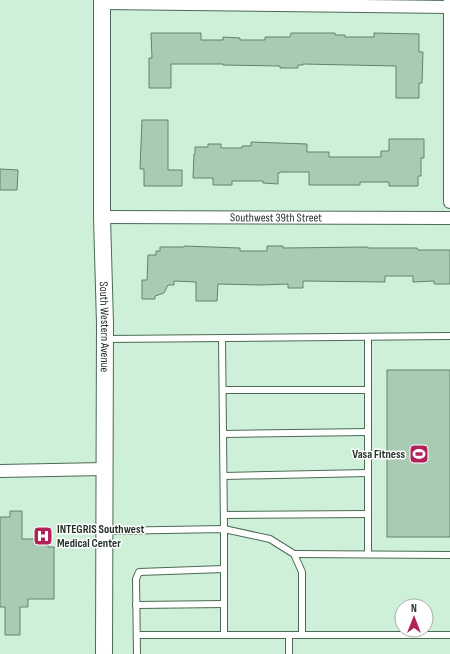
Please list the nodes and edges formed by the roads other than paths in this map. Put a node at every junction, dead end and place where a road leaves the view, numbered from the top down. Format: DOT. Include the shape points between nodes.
graph roads {
  1 [pos="450,0"];
  2 [pos="102,2"];
  3 [pos="450,7"];
  4 [pos="450,202"];
  5 [pos="102,217"];
  6 [pos="450,218"];
  7 [pos="450,336"];
  8 [pos="368,337"];
  9 [pos="222,338"];
  10 [pos="105,339"];
  11 [pos="223,390"];
  12 [pos="368,390"];
  13 [pos="368,432"];
  14 [pos="223,434"];
  15 [pos="105,469"];
  16 [pos="0,471"];
  17 [pos="368,473"];
  18 [pos="224,476"];
  19 [pos="368,514"];
  20 [pos="224,515"];
  21 [pos="224,529"];
  22 [pos="104,531"];
  23 [pos="294,554"];
  24 [pos="368,554"];
  25 [pos="450,555"];
  26 [pos="224,569"];
  27 [pos="224,604"];
  28 [pos="136,605"];
  29 [pos="224,635"];
  30 [pos="289,635"];
  31 [pos="302,635"];
  32 [pos="450,635"];
  33 [pos="136,636"];
  34 [pos="104,654"];
  35 [pos="136,654"];
  36 [pos="289,654"];
  1 -- 3 [label="street"];
  2 -- 3 [label="street"];
  2 -- 5 [label="main road, South Western Avenue"];
  3 -- 4 [label="street"];
  5 -- 6 [label="street, Southwest 39th Street"];
  5 -- 10 [label="main road, South Western Avenue"];
  7 -- 8 [label="lane"];
  8 -- 9 [label="lane"];
  8 -- 12 [label="lane"];
  9 -- 10 [label="lane"];
  9 -- 11 [label="lane"];
  10 -- 15 [label="main road, South Western Avenue"];
  11 -- 12 [label="lane"];
  11 -- 14 [label="lane"];
  12 -- 13 [label="lane"];
  13 -- 14 [label="lane"];
  13 -- 17 [label="lane"];
  14 -- 18 [label="lane"];
  15 -- 16 [label="street"];
  15 -- 22 [label="main road, South Western Avenue"];
  17 -- 18 [label="lane"];
  17 -- 19 [label="lane"];
  18 -- 20 [label="lane"];
  19 -- 20 [label="lane"];
  19 -- 24 [label="lane"];
  20 -- 21 [label="lane"];
  21 -- 22 [label="lane"];
  21 -- 23 [label="lane" via="270,539"];
  21 -- 26 [label="lane"];
  22 -- 34 [label="main road, South Western Avenue"];
  23 -- 24 [label="lane"];
  23 -- 31 [label="lane" via="302,572"];
  24 -- 25 [label="lane"];
  26 -- 27 [label="lane"];
  26 -- 28 [label="lane" via="139,572 136,579"];
  27 -- 28 [label="lane"];
  27 -- 29 [label="lane"];
  28 -- 33 [label="lane"];
  29 -- 30 [label="lane"];
  29 -- 33 [label="lane"];
  30 -- 31 [label="lane"];
  30 -- 36 [label="lane"];
  31 -- 32 [label="lane"];
  33 -- 35 [label="lane"];
}
